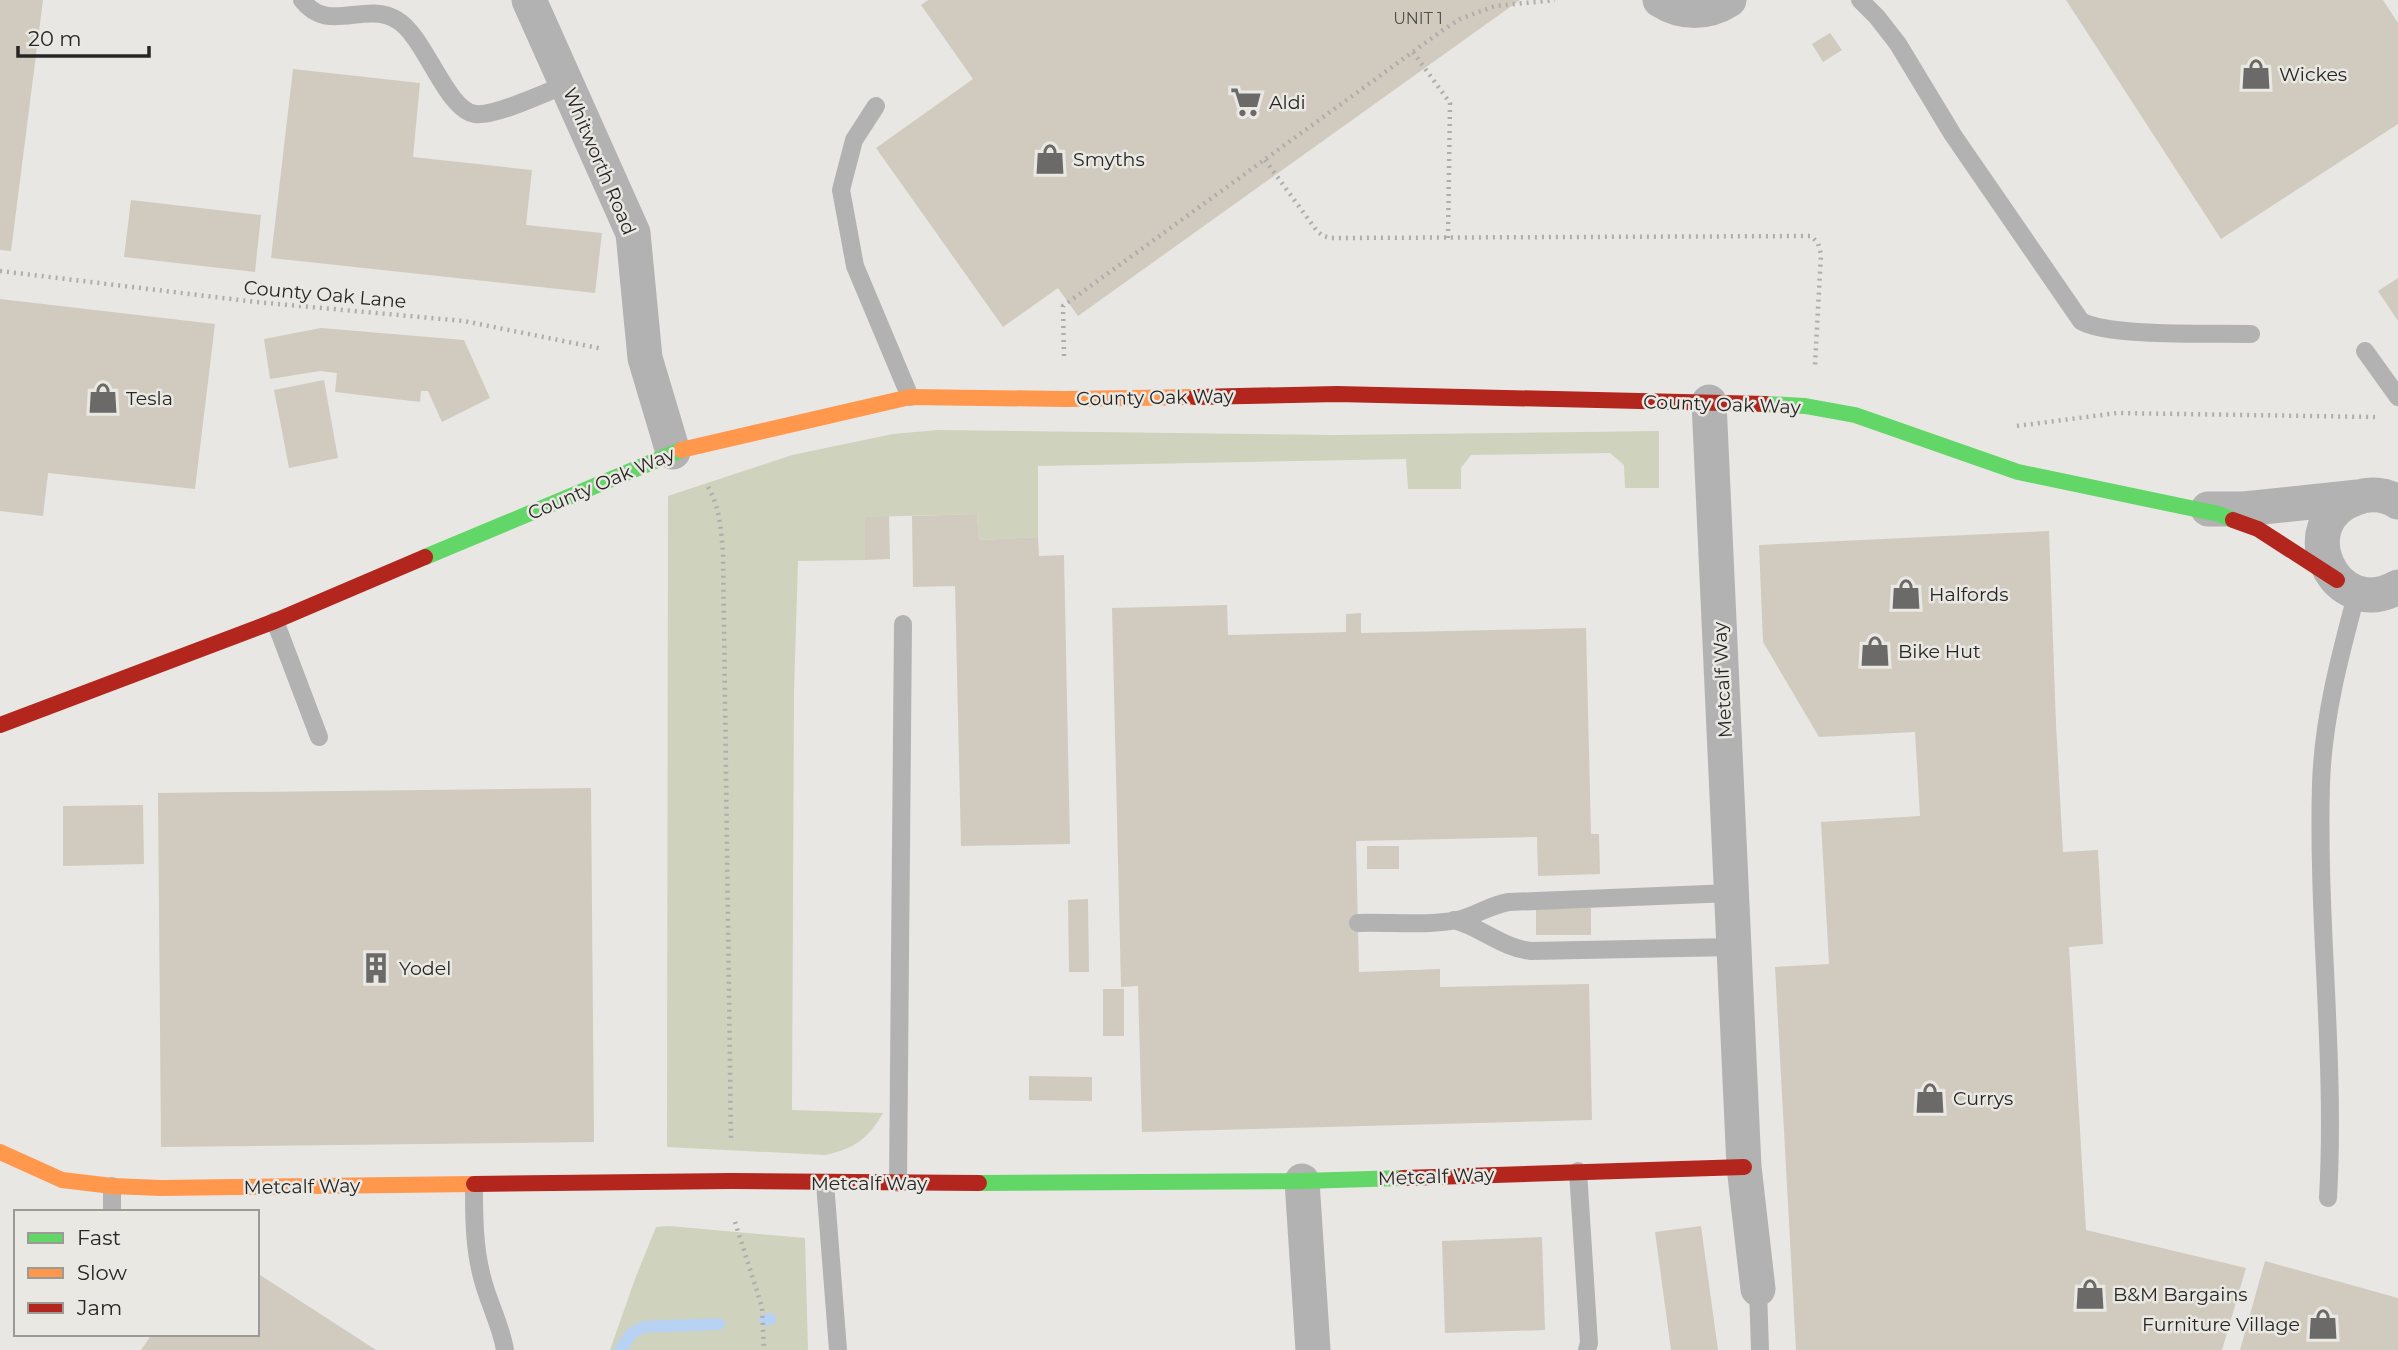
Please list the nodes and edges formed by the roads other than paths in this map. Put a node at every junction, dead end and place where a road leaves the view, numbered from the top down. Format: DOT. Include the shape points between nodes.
graph roads {
  1 [pos="302,0"];
  2 [pos="529,0"];
  3 [pos="1660,0"];
  4 [pos="1729,0"];
  5 [pos="1860,0"];
  6 [pos="567,84"];
  7 [pos="876,106"];
  8 [pos="2251,334"];
  9 [pos="2365,351"];
  10 [pos="910,397"];
  11 [pos="2398,397"];
  12 [pos="1709,402"];
  13 [pos="673,452"];
  14 [pos="2385,494"];
  15 [pos="2201,509"];
  16 [pos="2374,590"];
  17 [pos="275,621"];
  18 [pos="903,624"];
  19 [pos="0,725"];
  20 [pos="319,737"];
  21 [pos="1731,892"];
  22 [pos="1454,920"];
  23 [pos="1358,923"];
  24 [pos="1734,947"];
  25 [pos="0,1152"];
  26 [pos="1744,1167"];
  27 [pos="1578,1171"];
  28 [pos="1301,1181"];
  29 [pos="825,1183"];
  30 [pos="898,1183"];
  31 [pos="474,1185"];
  32 [pos="112,1186"];
  33 [pos="2328,1198"];
  34 [pos="112,1210"];
  35 [pos="1758,1289"];
  36 [pos="1314,1340"];
  37 [pos="505,1350"];
  38 [pos="838,1350"];
  39 [pos="1587,1350"];
  40 [pos="1760,1350"];
  1 -- 6 [label="lane" via="322,16 372,13 397,19 413,35 456,102 471,113 492,112"];
  2 -- 6 [label="street, Whitworth Road"];
  3 -- 4 [label="street" via="1691,11 1708,10"];
  5 -- 8 [label="lane" via="1898,44 1953,135 2081,321 2116,330"];
  6 -- 13 [label="street, Whitworth Road" via="633,233 645,358"];
  7 -- 10 [label="lane" via="855,140 841,190 855,266"];
  9 -- 11 [label="lane"];
  10 -- 12 [label="street, County Oak Way" via="1337,394"];
  10 -- 13 [label="street, County Oak Way"];
  12 -- 15 [label="street, County Oak Way" via="1813,407 1855,415 2056,482"];
  12 -- 21 [label="street, Metcalf Way"];
  13 -- 17 [label="street, County Oak Way"];
  14 -- 15 [label="street"];
  14 -- 16 [label="street" via="2340,506 2323,536 2326,565"];
  15 -- 16 [label="street, County Oak Way" via="2258,529"];
  16 -- 33 [label="lane" via="2333,686 2321,783"];
  17 -- 19 [label="street, County Oak Way"];
  17 -- 20 [label="lane"];
  18 -- 30 [label="lane"];
  21 -- 22 [label="lane" via="1509,902"];
  21 -- 24 [label="street, Metcalf Way"];
  22 -- 23 [label="lane"];
  22 -- 24 [label="lane" via="1511,947 1531,951"];
  24 -- 26 [label="street, Metcalf Way"];
  25 -- 32 [label="street, Metcalf Way" via="62,1180"];
  26 -- 27 [label="street, Metcalf Way"];
  26 -- 35 [label="street, Metcalf Way"];
  27 -- 28 [label="street, Metcalf Way"];
  27 -- 39 [label="lane"];
  28 -- 30 [label="street, Metcalf Way"];
  28 -- 36 [label="street"];
  29 -- 30 [label="street, Metcalf Way"];
  29 -- 31 [label="street, Metcalf Way"];
  29 -- 38 [label="lane"];
  31 -- 32 [label="street, Metcalf Way"];
  31 -- 37 [label="lane" via="474,1226 482,1278"];
  32 -- 34 [label="lane"];
  35 -- 40 [label="lane"];
}
